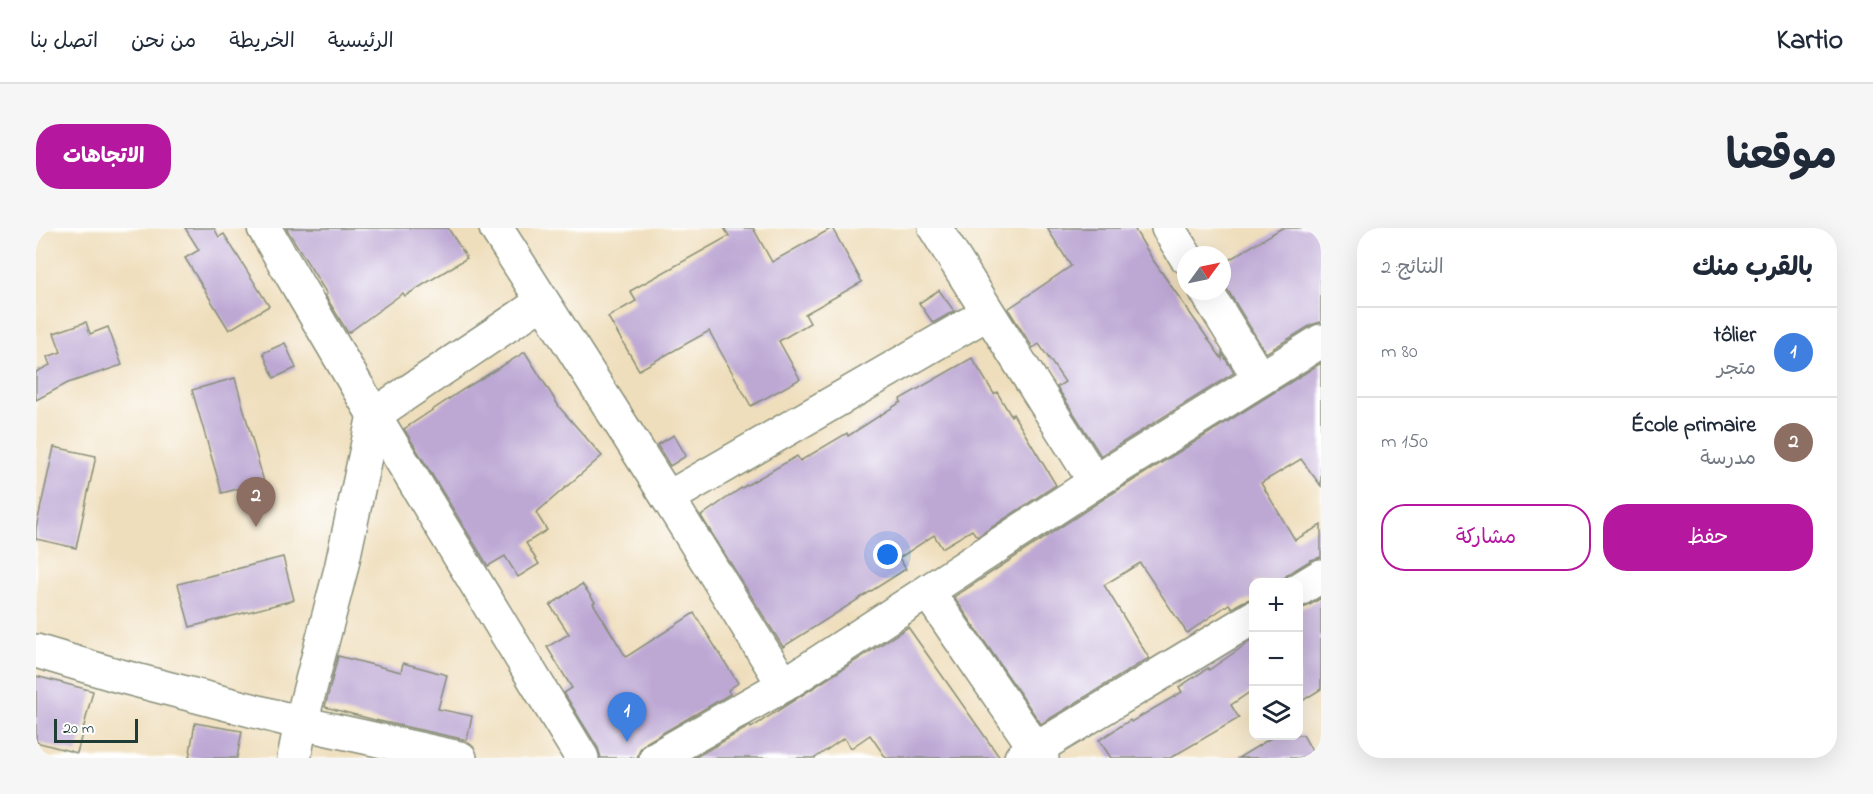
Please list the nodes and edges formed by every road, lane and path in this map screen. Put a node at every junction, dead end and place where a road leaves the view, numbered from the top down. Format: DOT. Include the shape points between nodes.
graph roads {
  1 [pos="264,228"];
  2 [pos="496,228"];
  3 [pos="935,228"];
  4 [pos="1168,228"];
  5 [pos="1179,246"];
  6 [pos="1212,300"];
  7 [pos="542,302"];
  8 [pos="988,314"];
  9 [pos="1321,341"];
  10 [pos="1260,379"];
  11 [pos="374,415"];
  12 [pos="1095,482"];
  13 [pos="668,498"];
  14 [pos="1321,576"];
  15 [pos="1303,587"];
  16 [pos="928,592"];
  17 [pos="1249,620"];
  18 [pos="36,651"];
  19 [pos="784,685"];
  20 [pos="301,723"];
  21 [pos="1033,755"];
  22 [pos="294,758"];
  23 [pos="460,758"];
  24 [pos="582,758"];
  25 [pos="656,758"];
  1 -- 11 [label="street"];
  2 -- 7 [label="street"];
  3 -- 8 [label="street"];
  4 -- 5 [label="street"];
  6 -- 10 [label="street"];
  7 -- 11 [label="street"];
  7 -- 13 [label="street"];
  8 -- 12 [label="street"];
  8 -- 13 [label="street"];
  9 -- 10 [label="street"];
  10 -- 12 [label="street"];
  11 -- 20 [label="street" via="341,569"];
  11 -- 24 [label="street"];
  12 -- 16 [label="street"];
  13 -- 19 [label="street"];
  14 -- 15 [label="street"];
  16 -- 19 [label="street"];
  16 -- 21 [label="street"];
  17 -- 21 [label="street"];
  18 -- 20 [label="street"];
  19 -- 25 [label="street"];
  20 -- 22 [label="street"];
  20 -- 23 [label="street"];
}
